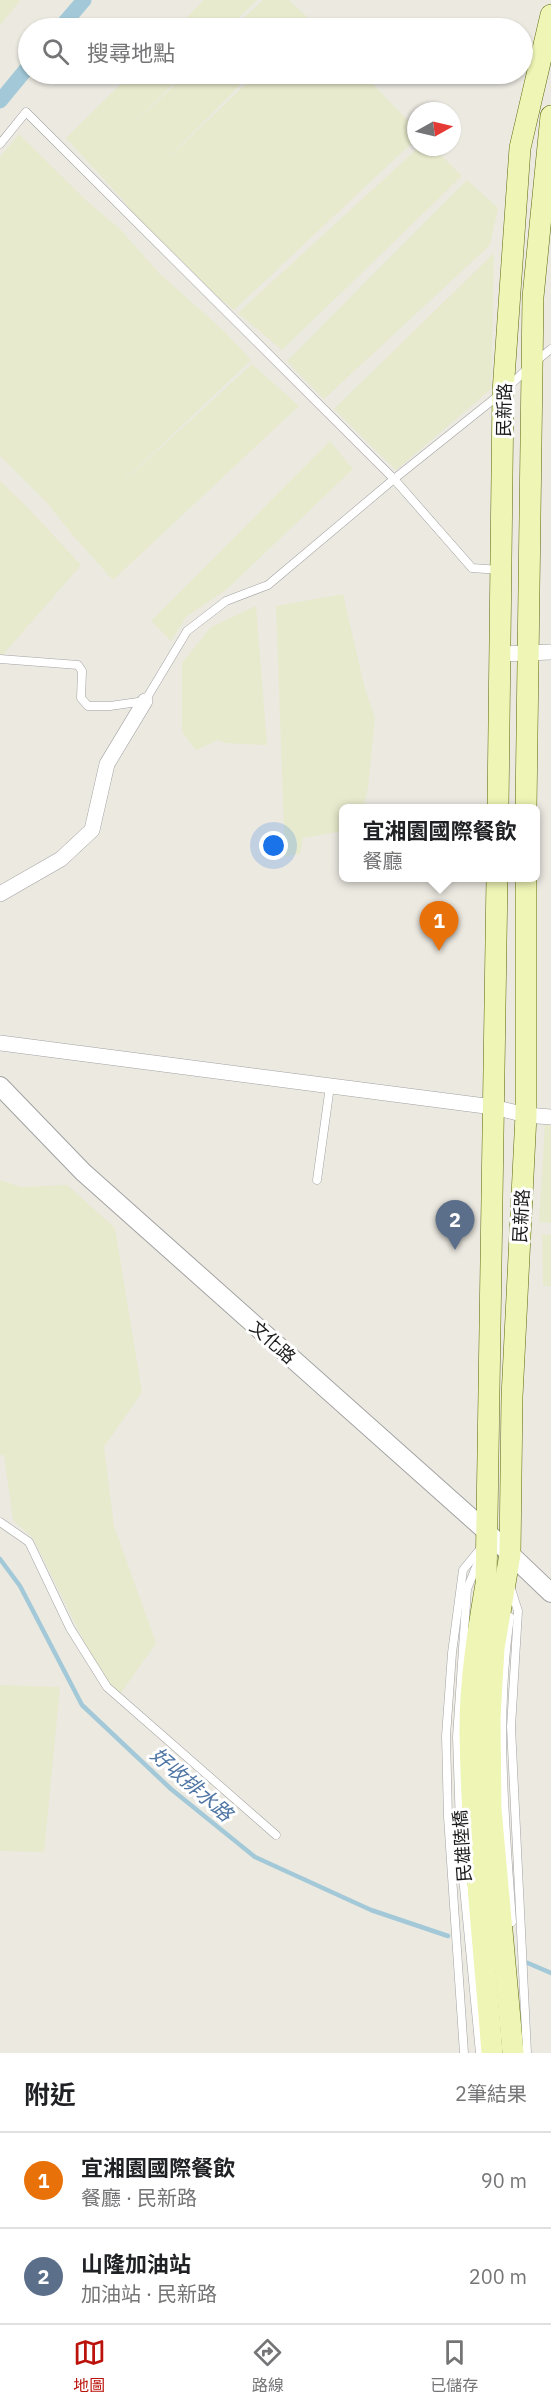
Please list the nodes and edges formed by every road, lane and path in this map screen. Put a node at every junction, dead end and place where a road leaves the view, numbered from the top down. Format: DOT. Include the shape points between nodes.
graph roads {
  1 [pos="551,15"];
  2 [pos="551,116"];
  3 [pos="0,144"];
  4 [pos="551,349"];
  5 [pos="531,365"];
  6 [pos="503,392"];
  7 [pos="394,479"];
  8 [pos="502,570"];
  9 [pos="551,652"];
  10 [pos="527,653"];
  11 [pos="500,654"];
  12 [pos="0,659"];
  13 [pos="145,701"];
  14 [pos="498,804"];
  15 [pos="526,804"];
  16 [pos="497,882"];
  17 [pos="526,882"];
  18 [pos="0,894"];
  19 [pos="0,1042"];
  20 [pos="0,1086"];
  21 [pos="330,1086"];
  22 [pos="493,1107"];
  23 [pos="526,1115"];
  24 [pos="551,1117"];
  25 [pos="317,1180"];
  26 [pos="0,1522"];
  27 [pos="487,1537"];
  28 [pos="510,1554"];
  29 [pos="507,1580"];
  30 [pos="551,1593"];
  31 [pos="484,1643"];
  32 [pos="276,1835"];
  33 [pos="464,2053"];
  34 [pos="480,2053"];
  35 [pos="492,2053"];
  36 [pos="513,2053"];
  37 [pos="520,2053"];
  38 [pos="528,2053"];
  1 -- 6 [label="main road, 民新路" via="520,148"];
  2 -- 5 [label="main road, 民新路" via="533,297"];
  3 -- 7 [label="lane" via="26,112"];
  4 -- 5 [label="lane"];
  5 -- 6 [label="lane"];
  5 -- 10 [label="main road, 民新路"];
  6 -- 7 [label="lane"];
  6 -- 8 [label="main road, 民新路"];
  7 -- 8 [label="lane" via="472,568"];
  7 -- 13 [label="lane" via="268,585 226,601 187,631"];
  8 -- 11 [label="main road, 民新路"];
  9 -- 10 [label="street"];
  10 -- 11 [label="street"];
  10 -- 15 [label="main road, 民新路"];
  11 -- 14 [label="main road, 民新路"];
  12 -- 13 [label="lane" via="78,665 82,671 81,698 88,706"];
  13 -- 18 [label="street" via="107,764 92,830 61,859"];
  16 -- 22 [label="main road, 民新路"];
  17 -- 23 [label="main road, 民新路"];
  19 -- 21 [label="street"];
  20 -- 27 [label="street, 文化路" via="83,1172"];
  21 -- 22 [label="street"];
  21 -- 25 [label="lane"];
  22 -- 23 [label="street"];
  22 -- 27 [label="main road, 民新路"];
  23 -- 24 [label="street"];
  23 -- 28 [label="main road, 民新路" via="512,1397"];
  26 -- 32 [label="lane" via="29,1542 70,1628 107,1687"];
  27 -- 28 [label="street, 文化路"];
  27 -- 31 [label="main road, 民新路"];
  27 -- 33 [label="lane" via="463,1570 446,1736"];
  28 -- 29 [label="main road, 民新路"];
  28 -- 30 [label="street, 文化路"];
  29 -- 31 [label="main road, 民新路"];
  29 -- 38 [label="lane" via="518,1611 511,1726"];
  31 -- 34 [label="lane, 民雄陸橋" via="457,1737 461,1856"];
  31 -- 35 [label="main road, 民雄陸橋" via="470,1728"];
  31 -- 36 [label="main road, 民雄陸橋" via="491,1809"];
  31 -- 37 [label="lane" via="501,1709"];
}
